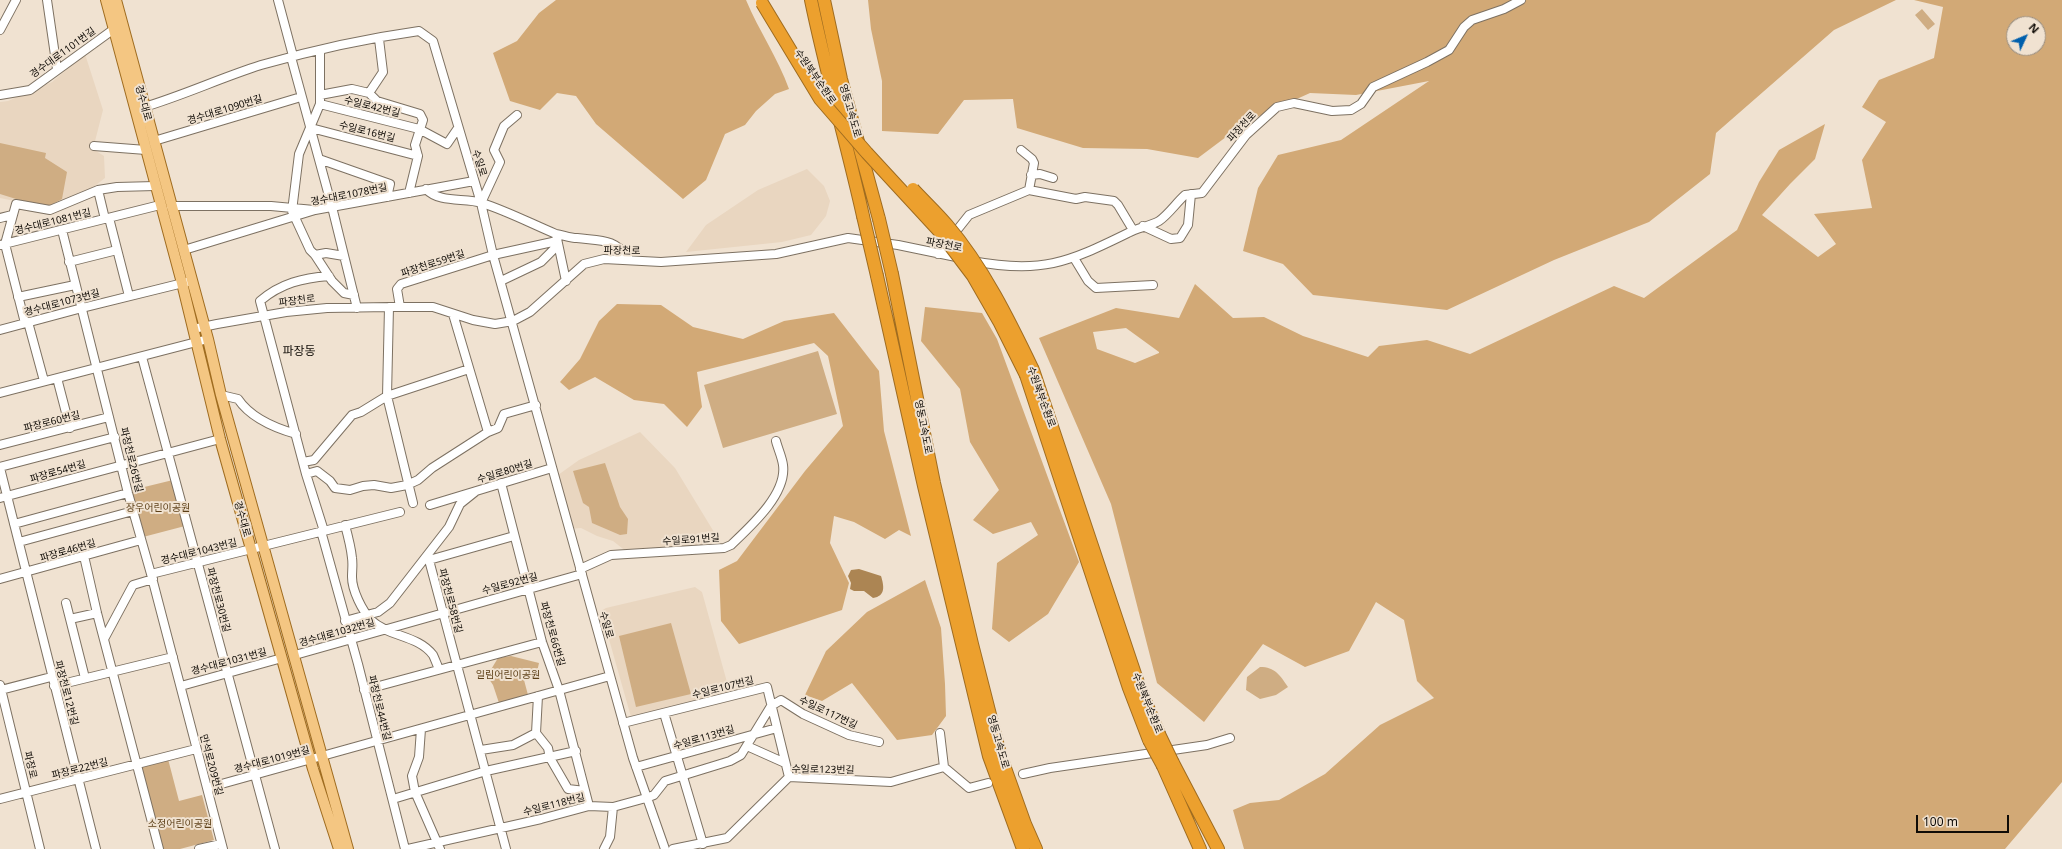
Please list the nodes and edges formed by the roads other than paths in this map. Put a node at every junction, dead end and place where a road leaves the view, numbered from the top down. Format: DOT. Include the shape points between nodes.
graph roads {
  1 [pos="16,0"];
  2 [pos="47,0"];
  3 [pos="278,0"];
  4 [pos="811,0"];
  5 [pos="824,0"];
  6 [pos="1520,0"];
  7 [pos="764,1"];
  8 [pos="112,3"];
  9 [pos="114,29"];
  10 [pos="0,30"];
  11 [pos="379,39"];
  12 [pos="320,51"];
  13 [pos="292,57"];
  14 [pos="57,69"];
  15 [pos="369,93"];
  16 [pos="0,95"];
  17 [pos="320,95"];
  18 [pos="301,96"];
  19 [pos="320,104"];
  20 [pos="139,108"];
  21 [pos="517,115"];
  22 [pos="311,128"];
  23 [pos="458,128"];
  24 [pos="419,129"];
  25 [pos="154,141"];
  26 [pos="94,146"];
  27 [pos="146,150"];
  28 [pos="1021,150"];
  29 [pos="418,156"];
  30 [pos="319,159"];
  31 [pos="1032,175"];
  32 [pos="1053,178"];
  33 [pos="474,181"];
  34 [pos="155,186"];
  35 [pos="98,190"];
  36 [pos="426,190"];
  37 [pos="1029,190"];
  38 [pos="409,193"];
  39 [pos="1191,194"];
  40 [pos="387,198"];
  41 [pos="481,203"];
  42 [pos="160,205"];
  43 [pos="171,206"];
  44 [pos="292,207"];
  45 [pos="332,207"];
  46 [pos="315,210"];
  47 [pos="12,216"];
  48 [pos="0,218"];
  49 [pos="107,218"];
  50 [pos="295,218"];
  51 [pos="1143,226"];
  52 [pos="62,230"];
  53 [pos="1133,230"];
  54 [pos="557,240"];
  55 [pos="3,244"];
  56 [pos="117,250"];
  57 [pos="184,250"];
  58 [pos="938,254"];
  59 [pos="315,255"];
  60 [pos="493,255"];
  61 [pos="344,256"];
  62 [pos="1074,258"];
  63 [pos="629,259"];
  64 [pos="69,262"];
  65 [pos="329,276"];
  66 [pos="193,280"];
  67 [pos="501,281"];
  68 [pos="566,281"];
  69 [pos="182,283"];
  70 [pos="1153,284"];
  71 [pos="75,285"];
  72 [pos="354,295"];
  73 [pos="129,296"];
  74 [pos="18,298"];
  75 [pos="389,307"];
  76 [pos="400,307"];
  77 [pos="82,308"];
  78 [pos="357,308"];
  79 [pos="453,314"];
  80 [pos="265,316"];
  81 [pos="512,321"];
  82 [pos="27,322"];
  83 [pos="205,326"];
  84 [pos="193,329"];
  85 [pos="0,330"];
  86 [pos="208,339"];
  87 [pos="196,342"];
  88 [pos="142,357"];
  89 [pos="97,369"];
  90 [pos="469,369"];
  91 [pos="57,378"];
  92 [pos="44,381"];
  93 [pos="0,393"];
  94 [pos="221,395"];
  95 [pos="387,396"];
  96 [pos="536,405"];
  97 [pos="109,417"];
  98 [pos="70,428"];
  99 [pos="488,432"];
  100 [pos="296,434"];
  101 [pos="115,437"];
  102 [pos="220,439"];
  103 [pos="776,441"];
  104 [pos="0,445"];
  105 [pos="168,452"];
  106 [pos="314,460"];
  107 [pos="303,462"];
  108 [pos="121,464"];
  109 [pos="0,468"];
  110 [pos="552,468"];
  111 [pos="317,471"];
  112 [pos="306,474"];
  113 [pos="501,483"];
  114 [pos="407,485"];
  115 [pos="475,492"];
  116 [pos="128,493"];
  117 [pos="4,497"];
  118 [pos="413,503"];
  119 [pos="430,505"];
  120 [pos="133,511"];
  121 [pos="400,512"];
  122 [pos="14,524"];
  123 [pos="345,525"];
  124 [pos="323,531"];
  125 [pos="514,536"];
  126 [pos="142,540"];
  127 [pos="19,542"];
  128 [pos="264,546"];
  129 [pos="251,549"];
  130 [pos="84,556"];
  131 [pos="198,562"];
  132 [pos="26,572"];
  133 [pos="581,572"];
  134 [pos="152,577"];
  135 [pos="0,580"];
  136 [pos="529,589"];
  137 [pos="66,603"];
  138 [pos="443,612"];
  139 [pos="97,613"];
  140 [pos="366,614"];
  141 [pos="70,619"];
  142 [pos="345,621"];
  143 [pos="384,630"];
  144 [pos="350,638"];
  145 [pos="104,639"];
  146 [pos="542,642"];
  147 [pos="294,655"];
  148 [pos="173,657"];
  149 [pos="282,658"];
  150 [pos="457,664"];
  151 [pos="439,669"];
  152 [pos="112,671"];
  153 [pos="227,672"];
  154 [pos="610,676"];
  155 [pos="52,677"];
  156 [pos="85,678"];
  157 [pos="54,686"];
  158 [pos="181,686"];
  159 [pos="0,687"];
  160 [pos="364,690"];
  161 [pos="559,690"];
  162 [pos="538,696"];
  163 [pos="771,706"];
  164 [pos="664,713"];
  165 [pos="471,716"];
  166 [pos="623,723"];
  167 [pos="777,728"];
  168 [pos="421,729"];
  169 [pos="940,733"];
  170 [pos="536,734"];
  171 [pos="753,734"];
  172 [pos="1230,738"];
  173 [pos="377,741"];
  174 [pos="880,742"];
  175 [pos="748,746"];
  176 [pos="196,749"];
  177 [pos="481,750"];
  178 [pos="576,751"];
  179 [pos="677,756"];
  180 [pos="318,758"];
  181 [pos="550,758"];
  182 [pos="785,763"];
  183 [pos="1168,764"];
  184 [pos="138,765"];
  185 [pos="636,767"];
  186 [pos="944,767"];
  187 [pos="486,772"];
  188 [pos="1023,774"];
  189 [pos="255,775"];
  190 [pos="683,776"];
  191 [pos="789,777"];
  192 [pos="79,779"];
  193 [pos="988,782"];
  194 [pos="206,788"];
  195 [pos="585,791"];
  196 [pos="27,792"];
  197 [pos="416,792"];
  198 [pos="646,798"];
  199 [pos="0,799"];
  200 [pos="393,799"];
  201 [pos="589,806"];
  202 [pos="613,807"];
  203 [pos="500,828"];
  204 [pos="703,844"];
  205 [pos="222,846"];
  206 [pos="439,846"];
  207 [pos="40,849"];
  208 [pos="96,849"];
  209 [pos="159,849"];
  210 [pos="198,849"];
  211 [pos="275,849"];
  212 [pos="339,849"];
  213 [pos="348,849"];
  214 [pos="405,849"];
  215 [pos="408,849"];
  216 [pos="506,849"];
  217 [pos="604,849"];
  218 [pos="665,849"];
  219 [pos="673,849"];
  220 [pos="1023,849"];
  221 [pos="1036,849"];
  222 [pos="1200,849"];
  223 [pos="1218,849"];
  1 -- 10 [label="street"];
  2 -- 14 [label="street"];
  3 -- 13 [label="street"];
  4 -- 220 [label="highway, 영동고속도로, bridge" via="823,58 849,151 924,486 989,756"];
  5 -- 221 [label="highway, 영동고속도로, bridge" via="841,79 892,274 934,483 974,651 1000,754"];
  6 -- 39 [label="street, 파장천로" via="1504,9 1472,20 1449,50 1373,87 1361,104 1351,110 1332,111 1294,103 1277,107 1246,135 1202,193"];
  7 -- 183 [label="highway, 수원북부순환로, bridge" via="825,95 947,225 1009,321 1139,686 1154,737"];
  8 -- 9 [label="main road, 경수대로"];
  8 -- 20 [label="main road, 경수대로"];
  9 -- 14 [label="street, 경수대로1101번길"];
  9 -- 20 [label="main road, 경수대로"];
  11 -- 12 [label="street, 수일로"];
  11 -- 15 [label="street" via="383,72"];
  11 -- 23 [label="street, 수일로" via="419,31 432,41"];
  12 -- 13 [label="street, 수일로"];
  12 -- 17 [label="street"];
  13 -- 18 [label="street"];
  13 -- 20 [label="street, 수일로" via="260,66 164,102"];
  14 -- 16 [label="street, 경수대로1101번길" via="30,90"];
  15 -- 17 [label="street, 수일로42번길" via="352,89"];
  15 -- 24 [label="street, 수일로42번길" via="377,101 420,114 423,120"];
  17 -- 19 [label="street"];
  18 -- 22 [label="street"];
  18 -- 25 [label="street, 경수대로1090번길"];
  19 -- 22 [label="street"];
  19 -- 24 [label="street, 수일로42번길"];
  20 -- 25 [label="main road, 경수대로"];
  20 -- 27 [label="main road, 경수대로"];
  21 -- 41 [label="street" via="504,126 494,150 500,162"];
  22 -- 29 [label="street, 수일로16번길"];
  22 -- 30 [label="street"];
  22 -- 44 [label="street" via="299,154"];
  23 -- 24 [label="street, 수일로42번길" via="447,144"];
  23 -- 33 [label="street, 수일로"];
  24 -- 29 [label="street" via="416,145"];
  25 -- 43 [label="main road, 경수대로"];
  26 -- 27 [label="street"];
  27 -- 34 [label="main road, 경수대로"];
  28 -- 31 [label="street" via="1034,161"];
  29 -- 38 [label="street"];
  30 -- 40 [label="street" via="390,184"];
  30 -- 45 [label="street"];
  31 -- 32 [label="street" via="1040,174"];
  31 -- 37 [label="street"];
  33 -- 36 [label="street, 경수대로1078번길"];
  33 -- 41 [label="street, 수일로"];
  34 -- 35 [label="street"];
  34 -- 42 [label="main road, 경수대로"];
  35 -- 47 [label="street, 경수대로1081번길" via="50,210 16,204"];
  35 -- 49 [label="street, 경수대로1081번길"];
  36 -- 38 [label="street, 경수대로1078번길"];
  36 -- 41 [label="street" via="450,199"];
  37 -- 53 [label="street" via="1076,199 1085,197 1114,201"];
  37 -- 58 [label="street" via="969,215"];
  38 -- 40 [label="street, 경수대로1078번길"];
  39 -- 51 [label="street, 파장천로" via="1185,195 1158,221"];
  39 -- 51 [label="street" via="1188,225 1180,238 1171,239"];
  40 -- 45 [label="street, 경수대로1078번길"];
  41 -- 54 [label="street"];
  41 -- 60 [label="street, 수일로"];
  42 -- 49 [label="street, 경수대로1081번길"];
  42 -- 69 [label="main road, 경수대로"];
  43 -- 44 [label="street"];
  43 -- 57 [label="main road, 경수대로"];
  44 -- 46 [label="street"];
  44 -- 50 [label="street"];
  45 -- 46 [label="street, 경수대로1078번길"];
  45 -- 61 [label="street"];
  46 -- 50 [label="street, 경수대로1078번길"];
  47 -- 48 [label="street"];
  47 -- 55 [label="street, 경수대로1081번길"];
  49 -- 52 [label="street, 경수대로1081번길"];
  49 -- 56 [label="street, 경수대로1081번길"];
  50 -- 57 [label="street, 경수대로1078번길"];
  50 -- 59 [label="street" via="304,239"];
  51 -- 53 [label="street, 파장천로"];
  52 -- 55 [label="street, 경수대로1081번길"];
  52 -- 64 [label="street, 파장천로26번길"];
  53 -- 62 [label="street, 파장천로"];
  54 -- 60 [label="street, 파장천로59번길"];
  54 -- 63 [label="street" via="578,238 612,244 622,248"];
  54 -- 67 [label="street" via="541,262"];
  54 -- 68 [label="street"];
  55 -- 74 [label="street"];
  56 -- 64 [label="street"];
  56 -- 73 [label="street"];
  57 -- 66 [label="main road, 경수대로"];
  58 -- 62 [label="street, 파장천로" via="1022,267 1042,266"];
  58 -- 63 [label="street, 파장천로" via="848,238 776,254 661,262"];
  59 -- 61 [label="street" via="326,252"];
  59 -- 65 [label="street"];
  60 -- 67 [label="street, 수일로"];
  60 -- 76 [label="street, 파장천로59번길" via="401,284 397,289"];
  61 -- 72 [label="street"];
  62 -- 70 [label="street" via="1088,281 1096,288"];
  63 -- 68 [label="street, 파장천로" via="584,264"];
  64 -- 71 [label="street, 파장천로26번길"];
  65 -- 72 [label="street" via="344,293"];
  65 -- 80 [label="street, 파장천로" via="305,278 272,291 260,301"];
  66 -- 69 [label="street, 경수대로1073번길"];
  66 -- 83 [label="main road, 경수대로"];
  67 -- 81 [label="street, 수일로"];
  68 -- 81 [label="street, 파장천로" via="530,312"];
  69 -- 73 [label="street, 경수대로1073번길"];
  69 -- 84 [label="main road, 경수대로"];
  71 -- 74 [label="street"];
  71 -- 77 [label="street, 파장천로26번길"];
  72 -- 78 [label="street"];
  73 -- 77 [label="street, 경수대로1073번길"];
  74 -- 82 [label="street"];
  75 -- 76 [label="street, 파장천로"];
  75 -- 78 [label="street, 파장천로"];
  75 -- 95 [label="street"];
  76 -- 79 [label="street, 파장천로" via="433,307"];
  77 -- 82 [label="street, 경수대로1073번길"];
  77 -- 89 [label="street, 파장천로26번길"];
  78 -- 80 [label="street, 파장천로" via="327,308"];
  79 -- 81 [label="street, 파장천로" via="495,324"];
  79 -- 90 [label="street"];
  80 -- 83 [label="street, 파장천로"];
  80 -- 100 [label="street, 파장천로44번길"];
  81 -- 96 [label="street, 수일로"];
  82 -- 85 [label="street, 경수대로1073번길"];
  82 -- 92 [label="street"];
  83 -- 84 [label="street, 파장천로"];
  83 -- 86 [label="main road, 경수대로"];
  84 -- 87 [label="main road, 경수대로"];
  86 -- 87 [label="street"];
  86 -- 94 [label="main road, 경수대로"];
  87 -- 88 [label="street"];
  87 -- 102 [label="main road, 경수대로"];
  88 -- 89 [label="street"];
  88 -- 105 [label="street, 파장천로30번길"];
  89 -- 91 [label="street"];
  89 -- 97 [label="street, 파장천로26번길"];
  90 -- 95 [label="street"];
  90 -- 99 [label="street"];
  91 -- 92 [label="street"];
  91 -- 98 [label="street"];
  92 -- 93 [label="street"];
  94 -- 100 [label="street" via="238,399 244,408 280,429"];
  94 -- 128 [label="main road, 경수대로"];
  95 -- 106 [label="street" via="352,415"];
  95 -- 114 [label="street"];
  96 -- 99 [label="street" via="504,414 498,428"];
  96 -- 110 [label="street, 수일로"];
  97 -- 98 [label="street, 파장로60번길"];
  97 -- 101 [label="street, 파장천로26번길"];
  98 -- 104 [label="street, 파장로60번길"];
  99 -- 114 [label="street"];
  100 -- 107 [label="street, 파장천로44번길"];
  101 -- 108 [label="street, 파장천로26번길"];
  101 -- 109 [label="street, 파장천로12번길"];
  102 -- 105 [label="street, 파장로54번길"];
  102 -- 129 [label="main road, 경수대로"];
  103 -- 133 [label="street, 수일로91번길" via="783,465 780,489 731,545 724,548 612,555"];
  105 -- 108 [label="street, 파장로54번길"];
  105 -- 131 [label="street, 파장천로30번길"];
  106 -- 107 [label="street"];
  106 -- 111 [label="street"];
  107 -- 112 [label="street, 파장천로44번길"];
  108 -- 116 [label="street, 파장천로26번길"];
  108 -- 117 [label="street, 파장로54번길"];
  109 -- 117 [label="street, 파장천로12번길"];
  110 -- 113 [label="street, 수일로80번길"];
  110 -- 133 [label="street, 수일로"];
  111 -- 112 [label="street"];
  111 -- 114 [label="street" via="336,488 350,490 374,485 391,488"];
  112 -- 124 [label="street, 파장천로44번길"];
  113 -- 115 [label="street, 수일로80번길"];
  113 -- 125 [label="street, 파장천로66번길"];
  114 -- 118 [label="street"];
  115 -- 119 [label="street"];
  115 -- 140 [label="street, 수일로80번길" via="460,504 449,527 390,603 378,612"];
  116 -- 120 [label="street, 파장천로26번길"];
  116 -- 122 [label="street"];
  117 -- 122 [label="street, 파장천로12번길"];
  120 -- 126 [label="street, 파장천로26번길"];
  120 -- 127 [label="street"];
  121 -- 123 [label="street, 경수대로1043번길"];
  122 -- 127 [label="street, 파장천로12번길"];
  123 -- 124 [label="street, 경수대로1043번길"];
  123 -- 140 [label="street" via="352,559 352,578"];
  124 -- 128 [label="street, 경수대로1043번길"];
  124 -- 142 [label="street, 파장천로44번길"];
  125 -- 136 [label="street, 파장천로66번길"];
  125 -- 138 [label="street, 파장천로58번길" via="429,560"];
  126 -- 130 [label="street, 파장로46번길"];
  126 -- 134 [label="street, 파장천로26번길"];
  127 -- 132 [label="street, 파장천로12번길"];
  128 -- 129 [label="street, 경수대로1043번길"];
  128 -- 147 [label="main road, 경수대로"];
  129 -- 131 [label="street, 경수대로1043번길"];
  129 -- 149 [label="main road, 경수대로"];
  130 -- 132 [label="street, 파장로46번길"];
  130 -- 139 [label="street"];
  131 -- 134 [label="street, 경수대로1043번길"];
  131 -- 153 [label="street, 파장천로30번길"];
  132 -- 135 [label="street, 파장로46번길"];
  132 -- 155 [label="street, 파장천로12번길"];
  133 -- 136 [label="street, 수일로92번길"];
  133 -- 154 [label="street, 수일로"];
  134 -- 145 [label="street" via="133,585"];
  134 -- 148 [label="street, 파장천로26번길"];
  136 -- 138 [label="street, 수일로92번길"];
  136 -- 146 [label="street, 파장천로66번길"];
  137 -- 141 [label="street"];
  138 -- 143 [label="street, 경수대로1032번길"];
  138 -- 150 [label="street, 파장천로58번길"];
  139 -- 141 [label="street"];
  139 -- 145 [label="street"];
  140 -- 142 [label="street"];
  140 -- 143 [label="street"];
  141 -- 156 [label="street"];
  142 -- 144 [label="street, 파장천로44번길"];
  143 -- 144 [label="street, 경수대로1032번길"];
  143 -- 151 [label="street, 경수대로1032번길" via="425,648 433,655"];
  144 -- 147 [label="street, 경수대로1032번길"];
  144 -- 160 [label="street, 파장천로44번길"];
  145 -- 152 [label="street"];
  146 -- 150 [label="street"];
  146 -- 161 [label="street, 파장천로66번길"];
  147 -- 180 [label="main road, 경수대로"];
  148 -- 152 [label="street"];
  148 -- 158 [label="street, 파장천로26번길"];
  149 -- 153 [label="street, 경수대로1031번길"];
  149 -- 180 [label="main road, 경수대로"];
  150 -- 151 [label="street"];
  150 -- 165 [label="street, 파장천로58번길"];
  151 -- 160 [label="street"];
  152 -- 156 [label="street"];
  152 -- 184 [label="street"];
  153 -- 158 [label="street, 경수대로1031번길"];
  153 -- 189 [label="street, 파장천로30번길"];
  154 -- 161 [label="street, 경수대로1019번길"];
  154 -- 166 [label="street, 수일로"];
  155 -- 157 [label="street, 파장천로12번길"];
  155 -- 159 [label="street"];
  156 -- 157 [label="street"];
  157 -- 192 [label="street, 파장천로12번길"];
  158 -- 176 [label="street, 만석로209번길"];
  159 -- 196 [label="street, 파장로"];
  160 -- 173 [label="street, 파장천로44번길"];
  161 -- 162 [label="street, 경수대로1019번길"];
  161 -- 178 [label="street, 파장천로66번길"];
  162 -- 165 [label="street, 경수대로1019번길"];
  162 -- 170 [label="street"];
  163 -- 164 [label="street, 수일로107번길" via="767,688"];
  163 -- 167 [label="street, 수일로107번길"];
  163 -- 171 [label="street"];
  163 -- 174 [label="street, 수일로117번길" via="781,700 803,714 849,735"];
  164 -- 166 [label="street, 수일로107번길"];
  164 -- 179 [label="street"];
  165 -- 168 [label="street, 경수대로1019번길"];
  165 -- 177 [label="street, 파장천로58번길"];
  166 -- 185 [label="street, 수일로"];
  167 -- 171 [label="street, 수일로113번길"];
  167 -- 182 [label="street, 수일로107번길"];
  168 -- 173 [label="street, 경수대로1019번길"];
  168 -- 197 [label="street" via="419,757 412,776"];
  169 -- 186 [label="street"];
  170 -- 177 [label="street" via="513,745"];
  170 -- 181 [label="street" via="548,748"];
  171 -- 175 [label="street"];
  171 -- 179 [label="street, 수일로113번길"];
  172 -- 188 [label="street" via="1207,745"];
  173 -- 180 [label="street, 경수대로1019번길"];
  173 -- 200 [label="street, 파장천로44번길"];
  175 -- 182 [label="street"];
  175 -- 190 [label="street" via="741,755 730,761"];
  176 -- 184 [label="street, 파장로22번길"];
  176 -- 194 [label="street, 만석로209번길"];
  177 -- 187 [label="street, 파장천로58번길"];
  178 -- 181 [label="street"];
  178 -- 195 [label="street, 파장천로66번길"];
  179 -- 185 [label="street, 수일로113번길"];
  179 -- 190 [label="street"];
  180 -- 189 [label="street, 경수대로1019번길"];
  180 -- 212 [label="main road, 경수대로"];
  180 -- 213 [label="main road, 경수대로"];
  181 -- 187 [label="street"];
  181 -- 195 [label="street" via="568,790"];
  182 -- 191 [label="street, 수일로107번길"];
  183 -- 222 [label="highway, 수원북부순환로"];
  183 -- 223 [label="highway, 수원북부순환로"];
  184 -- 192 [label="street, 파장로22번길"];
  184 -- 209 [label="street"];
  185 -- 198 [label="street, 수일로"];
  186 -- 191 [label="street, 수일로123번길" via="891,782"];
  186 -- 193 [label="street" via="970,788"];
  187 -- 197 [label="street"];
  187 -- 203 [label="street, 파장천로58번길"];
  189 -- 194 [label="street, 경수대로1019번길"];
  189 -- 211 [label="street, 파장천로30번길"];
  190 -- 198 [label="street" via="665,781 654,795"];
  190 -- 204 [label="street"];
  191 -- 204 [label="street, 수일로123번길" via="727,838"];
  192 -- 196 [label="street, 파장로22번길"];
  192 -- 208 [label="street, 파장천로12번길"];
  194 -- 205 [label="street, 만석로209번길"];
  195 -- 201 [label="street, 파장천로66번길"];
  196 -- 199 [label="street, 파장로22번길"];
  196 -- 207 [label="street, 파장로"];
  197 -- 200 [label="street"];
  197 -- 206 [label="street"];
  198 -- 202 [label="street, 수일로118번길"];
  198 -- 218 [label="street, 수일로"];
  200 -- 214 [label="street, 파장천로44번길"];
  201 -- 202 [label="street, 수일로118번길"];
  201 -- 203 [label="street, 수일로118번길"];
  202 -- 217 [label="street" via="610,837"];
  203 -- 206 [label="street, 수일로118번길"];
  203 -- 216 [label="street, 파장천로58번길"];
  204 -- 219 [label="street, 수일로123번길"];
  205 -- 210 [label="street"];
  206 -- 215 [label="street, 수일로118번길"];
}
